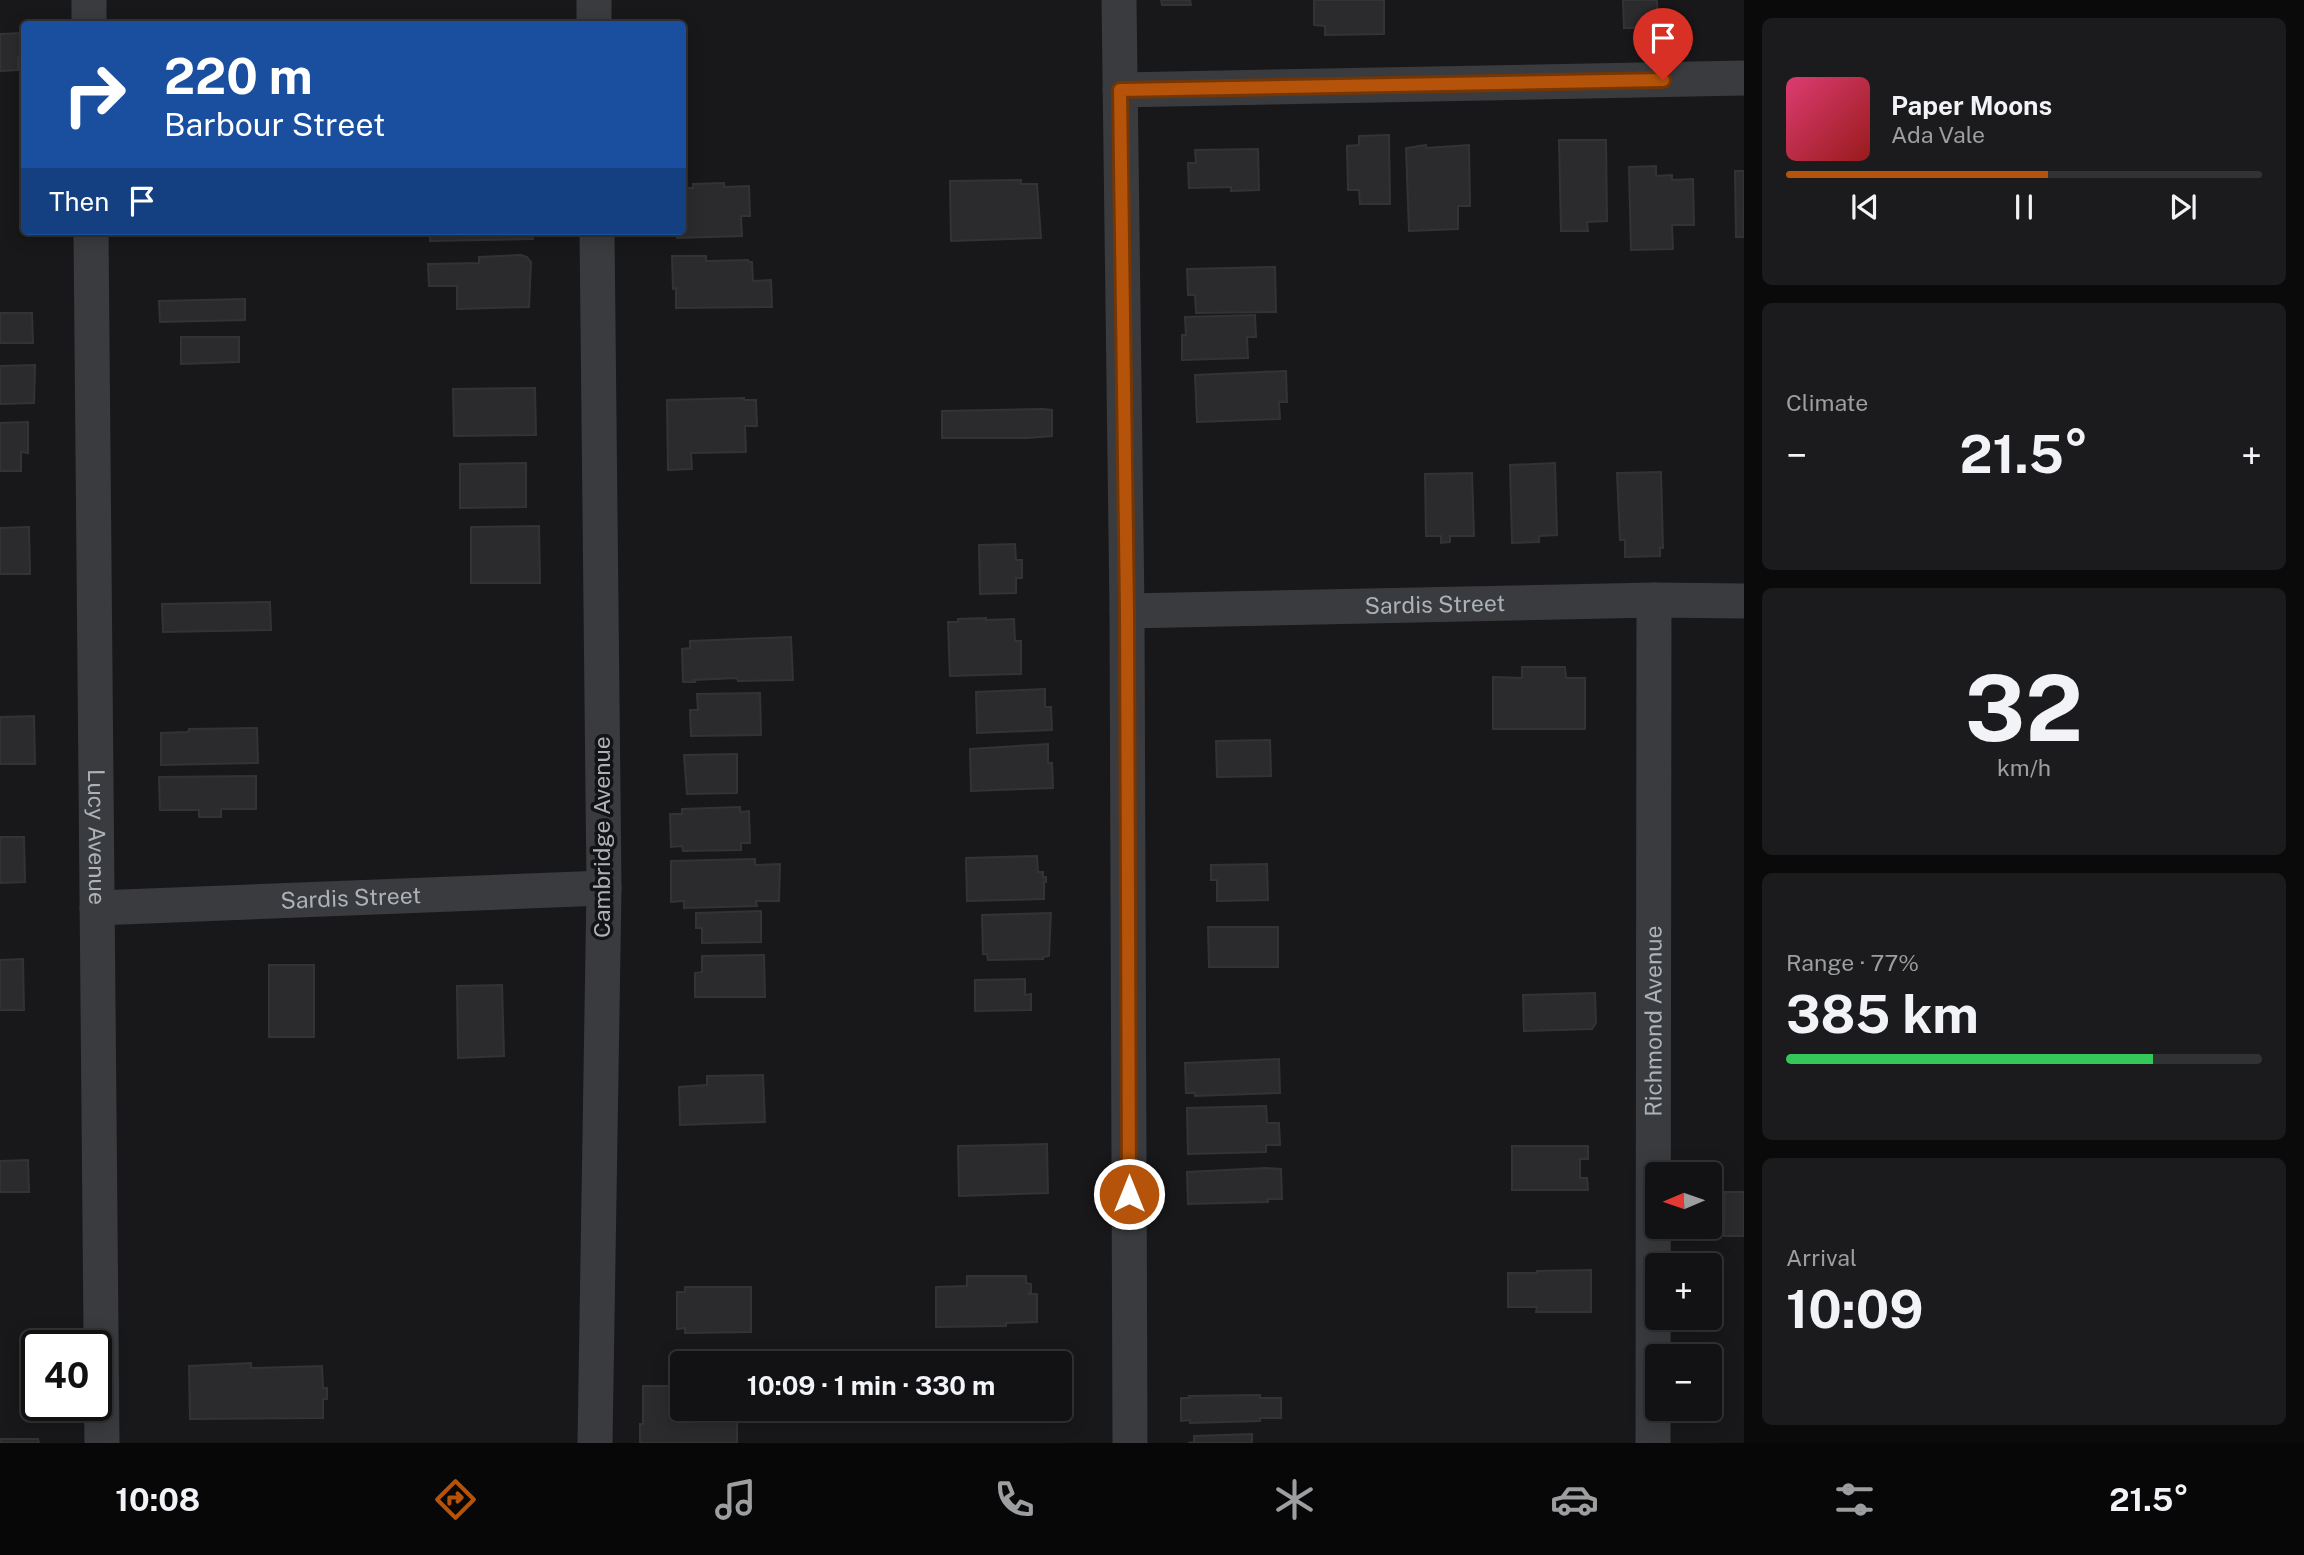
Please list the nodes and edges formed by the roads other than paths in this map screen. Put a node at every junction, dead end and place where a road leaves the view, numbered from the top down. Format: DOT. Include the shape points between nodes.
graph roads {
  1 [pos="89,0"];
  2 [pos="594,0"];
  3 [pos="1119,0"];
  4 [pos="89,21"];
  5 [pos="594,21"];
  6 [pos="1744,78"];
  7 [pos="1120,90"];
  8 [pos="91,235"];
  9 [pos="597,235"];
  10 [pos="1654,600"];
  11 [pos="1744,601"];
  12 [pos="1127,611"];
  13 [pos="604,888"];
  14 [pos="97,908"];
  15 [pos="102,1443"];
  16 [pos="595,1443"];
  17 [pos="1130,1443"];
  18 [pos="1653,1443"];
  1 -- 4 [label="street"];
  2 -- 5 [label="street"];
  3 -- 7 [label="street"];
  6 -- 7 [label="street"];
  7 -- 12 [label="street"];
  8 -- 14 [label="street, Lucy Avenue"];
  9 -- 13 [label="street, Cambridge Avenue"];
  10 -- 11 [label="street, Sardis Street"];
  10 -- 12 [label="street, Sardis Street"];
  10 -- 18 [label="street, Richmond Avenue"];
  12 -- 17 [label="street"];
  13 -- 14 [label="street, Sardis Street"];
  13 -- 16 [label="street, Cambridge Avenue"];
  14 -- 15 [label="street, Lucy Avenue"];
}
